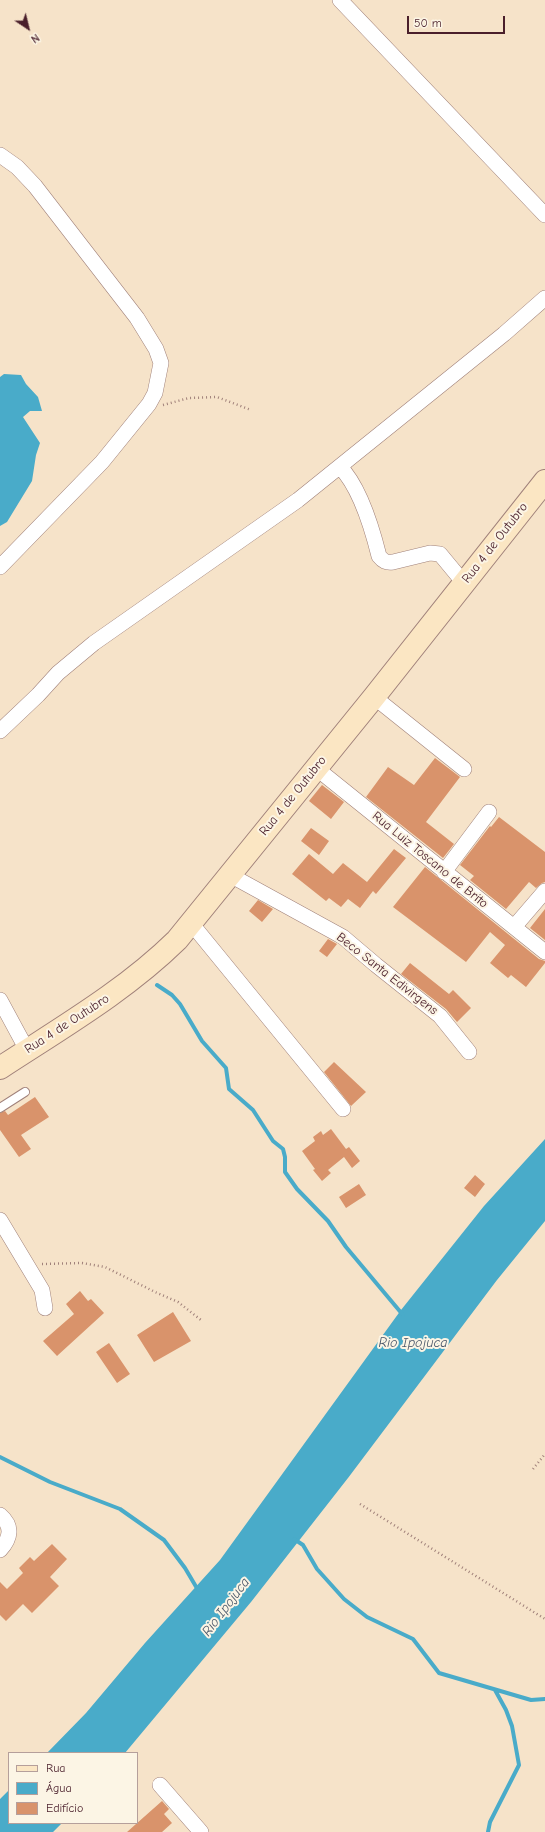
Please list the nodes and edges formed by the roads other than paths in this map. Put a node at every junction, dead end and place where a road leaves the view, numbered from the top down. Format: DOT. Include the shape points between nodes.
graph roads {
  1 [pos="340,0"];
  2 [pos="0,155"];
  3 [pos="545,215"];
  4 [pos="545,298"];
  5 [pos="340,467"];
  6 [pos="545,481"];
  7 [pos="0,567"];
  8 [pos="464,583"];
  9 [pos="374,697"];
  10 [pos="0,731"];
  11 [pos="316,768"];
  12 [pos="464,768"];
  13 [pos="489,812"];
  14 [pos="444,872"];
  15 [pos="230,875"];
  16 [pos="545,891"];
  17 [pos="191,923"];
  18 [pos="514,927"];
  19 [pos="545,952"];
  20 [pos="0,1000"];
  21 [pos="27,1050"];
  22 [pos="469,1052"];
  23 [pos="1,1064"];
  24 [pos="26,1092"];
  25 [pos="0,1108"];
  26 [pos="343,1109"];
  27 [pos="0,1220"];
  28 [pos="45,1308"];
  29 [pos="0,1515"];
  30 [pos="0,1550"];
  31 [pos="160,1786"];
  32 [pos="201,1832"];
  1 -- 3 [label="street"];
  2 -- 7 [label="street" via="17,167 35,186 137,318 161,362 155,393 144,410 102,462"];
  4 -- 5 [label="street"];
  5 -- 8 [label="street" via="368,515 379,556 383,560 388,563 430,553 440,554"];
  5 -- 10 [label="street" via="94,642 58,673"];
  6 -- 8 [label="main road, Rua 4 de Outubro"];
  8 -- 9 [label="main road, Rua 4 de Outubro"];
  9 -- 11 [label="main road, Rua 4 de Outubro"];
  9 -- 12 [label="street"];
  11 -- 14 [label="street, Rua Luiz Toscano de Brito"];
  11 -- 15 [label="main road, Rua 4 de Outubro"];
  13 -- 14 [label="street"];
  14 -- 18 [label="street, Rua Luiz Toscano de Brito"];
  15 -- 17 [label="main road, Rua 4 de Outubro"];
  15 -- 22 [label="street, Beco Santa Edivirgens" via="343,937 440,1016"];
  16 -- 18 [label="street"];
  17 -- 21 [label="main road, Rua 4 de Outubro" via="154,963"];
  17 -- 26 [label="street"];
  18 -- 19 [label="street, Rua Luiz Toscano de Brito"];
  20 -- 21 [label="street"];
  21 -- 23 [label="main road, Rua 4 de Outubro"];
  24 -- 25 [label="lane"];
  27 -- 28 [label="street" via="42,1290"];
  29 -- 30 [label="street" via="9,1526 10,1535"];
  31 -- 32 [label="street"];
}
